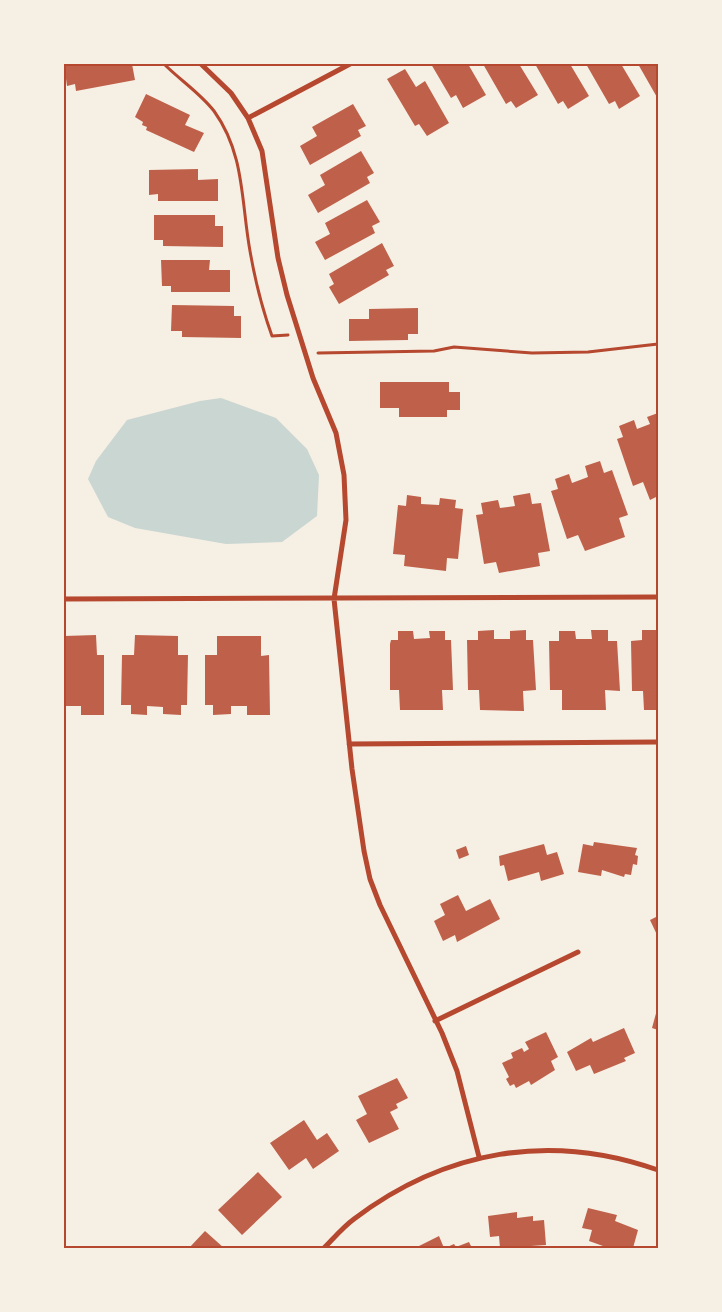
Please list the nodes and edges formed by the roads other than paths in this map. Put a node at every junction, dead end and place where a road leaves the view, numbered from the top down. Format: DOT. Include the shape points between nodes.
graph roads {
  1 [pos="201,64"];
  2 [pos="350,64"];
  3 [pos="248,118"];
  4 [pos="658,597"];
  5 [pos="64,599"];
  6 [pos="334,599"];
  7 [pos="658,742"];
  8 [pos="349,744"];
  9 [pos="578,952"];
  10 [pos="436,1021"];
  11 [pos="480,1157"];
  12 [pos="658,1170"];
  13 [pos="324,1248"];
  1 -- 3 [label="street" via="231,93"];
  2 -- 3 [label="street"];
  3 -- 6 [label="street" via="262,151 278,258 298,335 336,433 344,475 346,520"];
  4 -- 6 [label="street"];
  5 -- 6 [label="street"];
  6 -- 8 [label="street"];
  7 -- 8 [label="street"];
  8 -- 10 [label="street" via="370,879"];
  9 -- 10 [label="street"];
  10 -- 11 [label="street" via="457,1072"];
  11 -- 12 [label="street" via="538,1150 570,1151 602,1154"];
  11 -- 13 [label="street" via="433,1172 391,1194 352,1220"];
}
